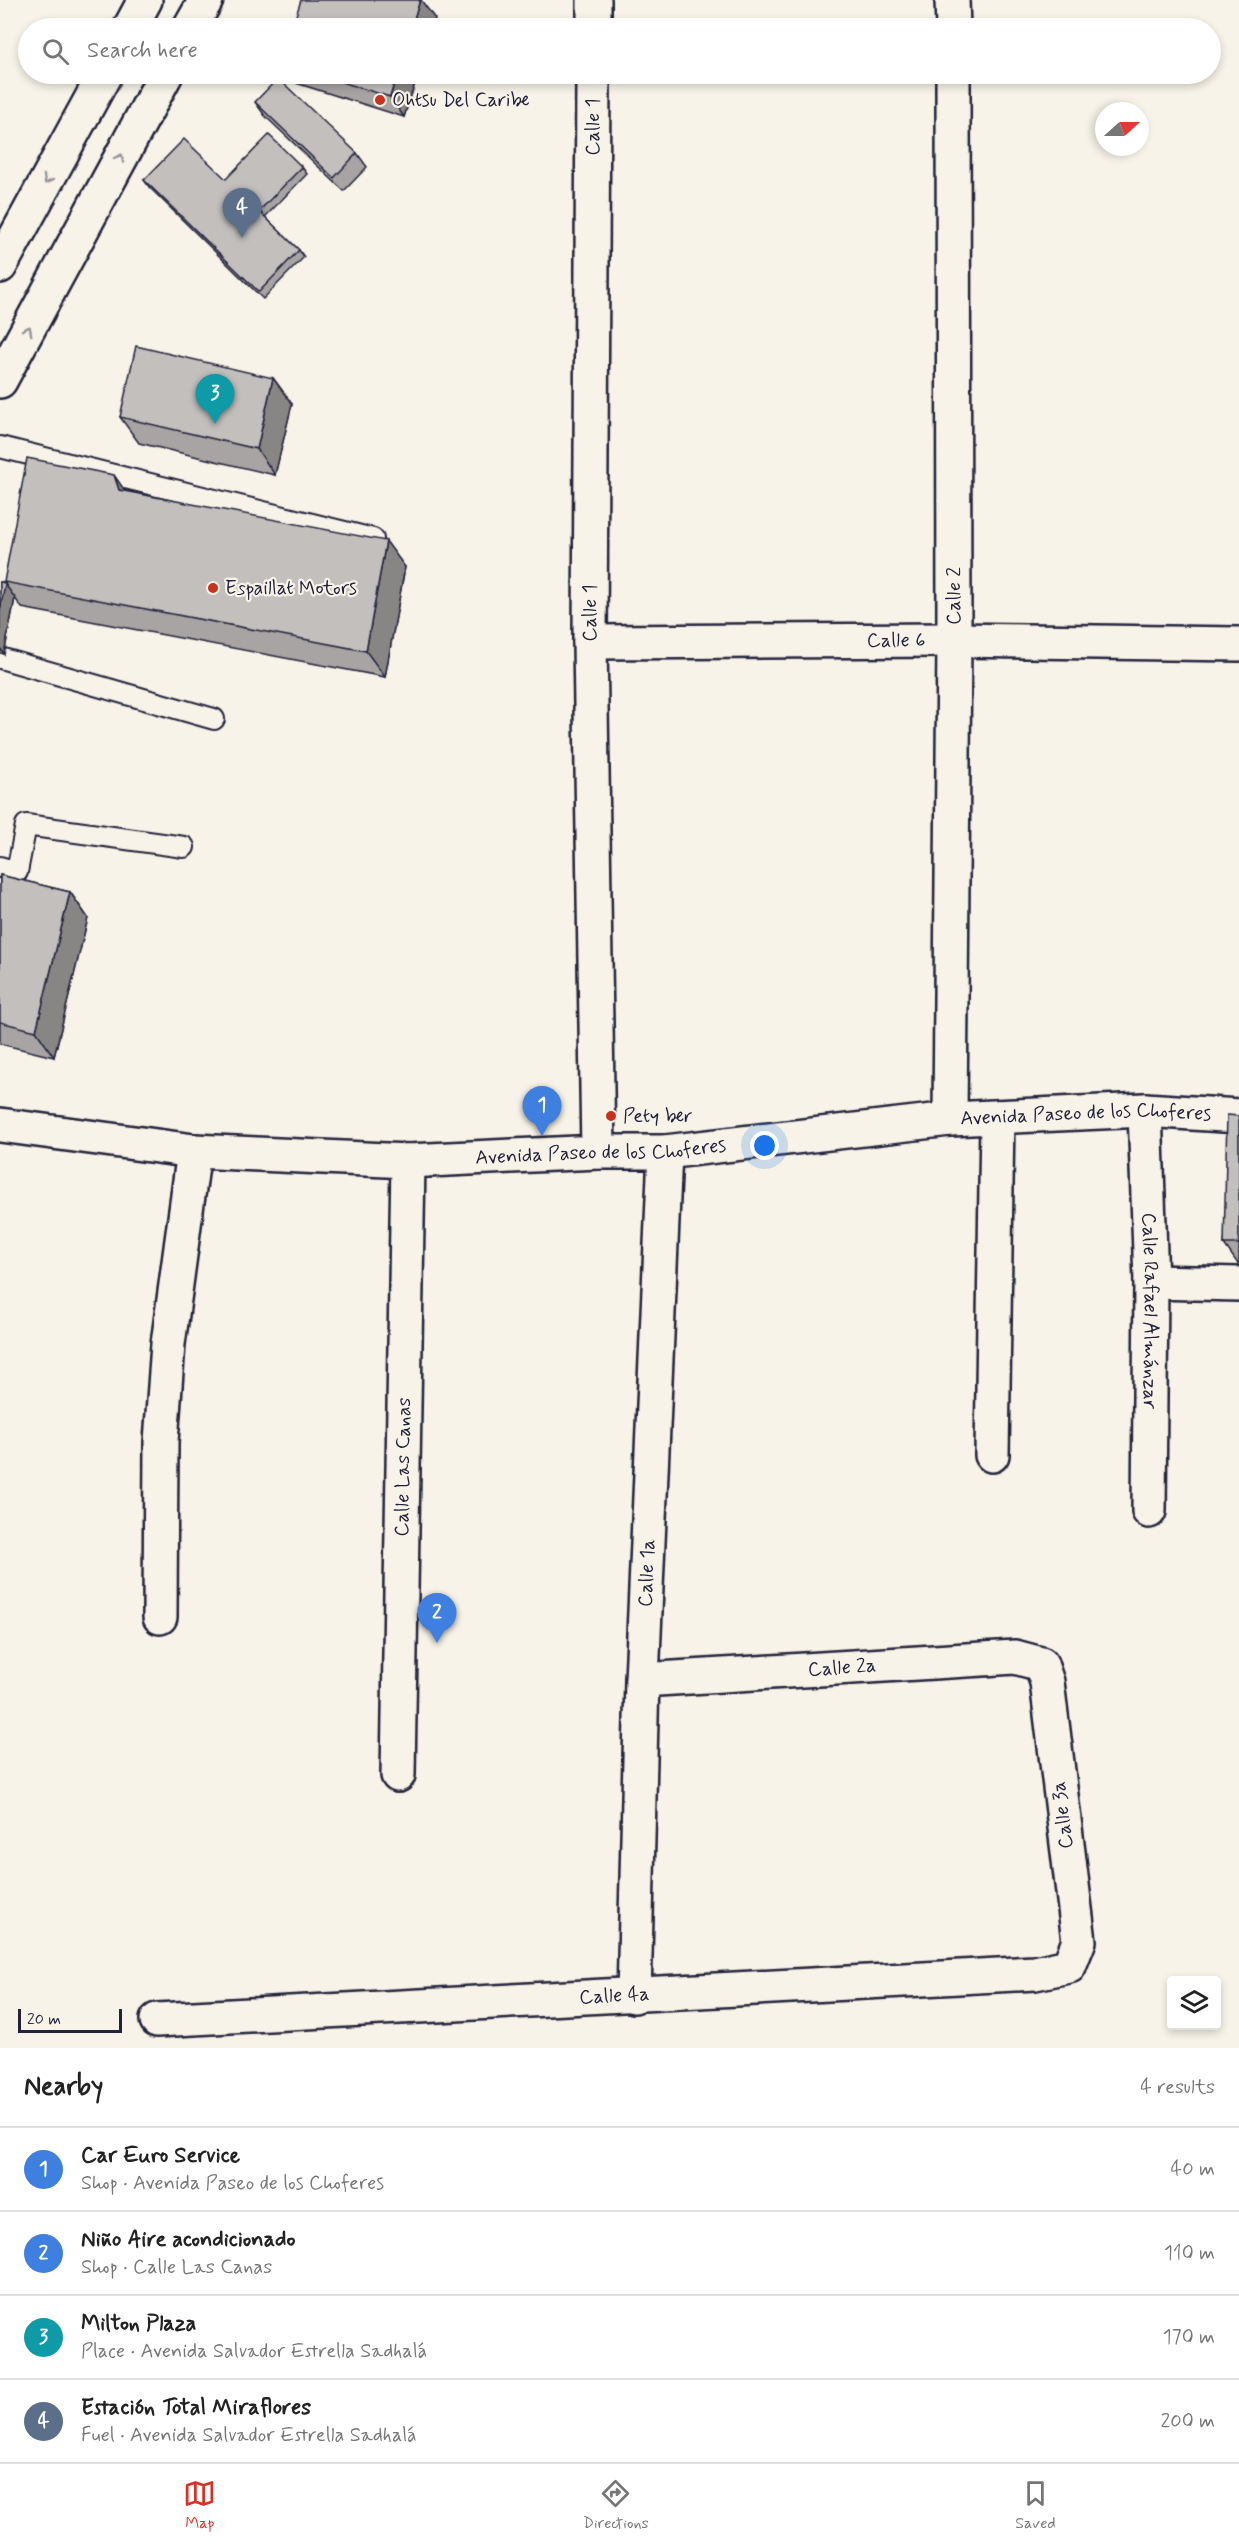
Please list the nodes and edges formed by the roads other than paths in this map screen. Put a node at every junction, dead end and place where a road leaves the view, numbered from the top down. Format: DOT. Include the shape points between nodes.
graph roads {
  1 [pos="145,0"];
  2 [pos="206,0"];
  3 [pos="594,0"];
  4 [pos="952,0"];
  5 [pos="135,18"];
  6 [pos="196,18"];
  7 [pos="594,18"];
  8 [pos="952,18"];
  9 [pos="100,84"];
  10 [pos="161,84"];
  11 [pos="593,84"];
  12 [pos="953,84"];
  13 [pos="0,266"];
  14 [pos="0,381"];
  15 [pos="0,447"];
  16 [pos="373,538"];
  17 [pos="954,640"];
  18 [pos="590,642"];
  19 [pos="1239,644"];
  20 [pos="0,658"];
  21 [pos="214,719"];
  22 [pos="183,847"];
  23 [pos="0,867"];
  24 [pos="1145,1110"];
  25 [pos="1239,1116"];
  26 [pos="997,1117"];
  27 [pos="950,1119"];
  28 [pos="0,1125"];
  29 [pos="194,1151"];
  30 [pos="598,1152"];
  31 [pos="665,1152"];
  32 [pos="408,1161"];
  33 [pos="1151,1282"];
  34 [pos="1239,1284"];
  35 [pos="992,1455"];
  36 [pos="1149,1511"];
  37 [pos="160,1617"];
  38 [pos="1041,1664"];
  39 [pos="642,1680"];
  40 [pos="398,1775"];
  41 [pos="1069,1966"];
  42 [pos="634,1996"];
  43 [pos="157,2020"];
  1 -- 5 [label="main road"];
  2 -- 6 [label="main road"];
  3 -- 7 [label="main road"];
  4 -- 8 [label="main road"];
  9 -- 13 [label="main road, one-way"];
  14 -- 10 [label="main road, one-way"];
  11 -- 18 [label="main road, Calle 1"];
  12 -- 17 [label="main road, Calle 2"];
  15 -- 16 [label="lane"];
  17 -- 18 [label="main road, Calle 6"];
  17 -- 19 [label="main road, Calle 6"];
  17 -- 27 [label="main road, Calle 2"];
  18 -- 30 [label="main road, Calle 1"];
  20 -- 21 [label="lane"];
  22 -- 23 [label="lane" via="26,825 17,872"];
  24 -- 25 [label="main road, Avenida Paseo de los Choferes"];
  24 -- 26 [label="main road, Avenida Paseo de los Choferes"];
  24 -- 33 [label="main road, Calle Rafael Almánzar"];
  26 -- 27 [label="main road, Avenida Paseo de los Choferes"];
  26 -- 35 [label="main road"];
  27 -- 31 [label="main road, Avenida Paseo de los Choferes"];
  28 -- 29 [label="main road, Avenida Paseo de los Choferes"];
  29 -- 32 [label="main road, Avenida Paseo de los Choferes"];
  29 -- 37 [label="main road" via="168,1344 161,1442"];
  30 -- 31 [label="main road, Avenida Paseo de los Choferes"];
  30 -- 32 [label="main road, Avenida Paseo de los Choferes"];
  31 -- 39 [label="main road, Calle 1a"];
  32 -- 40 [label="main road, Calle Las Canas"];
  33 -- 34 [label="main road"];
  33 -- 36 [label="main road, Calle Rafael Almánzar"];
  38 -- 39 [label="main road, Calle 2a" via="1015,1657"];
  38 -- 41 [label="main road, Calle 3a" via="1047,1682 1079,1941"];
  39 -- 42 [label="main road, Calle 1a"];
  41 -- 42 [label="main road, Calle 4a" via="1035,1973"];
  42 -- 43 [label="main road, Calle 4a"];
}
